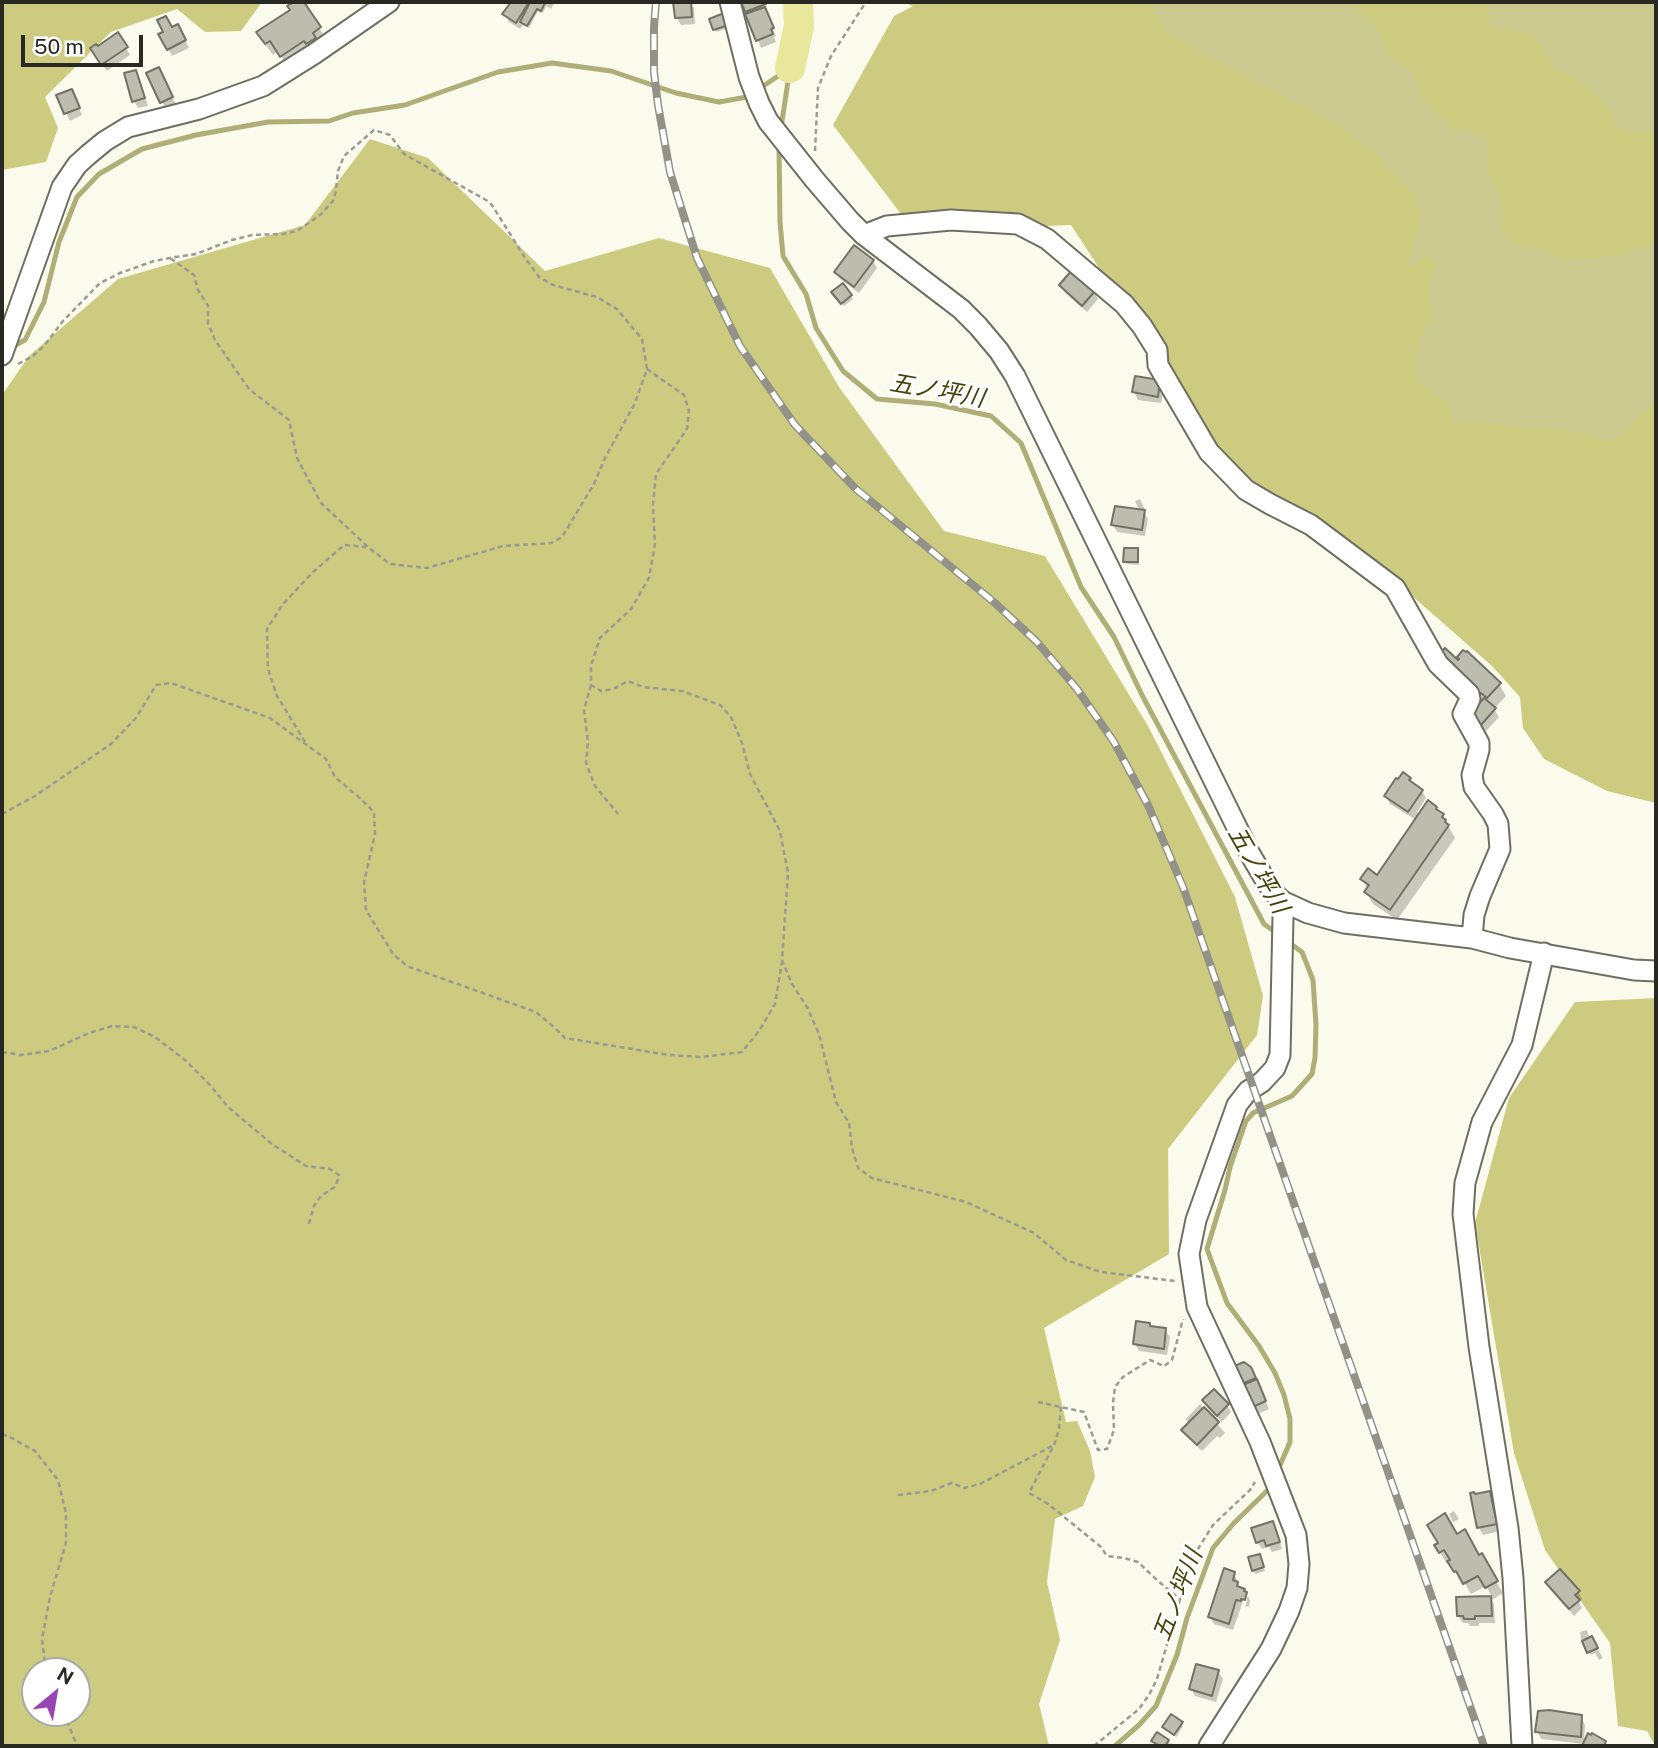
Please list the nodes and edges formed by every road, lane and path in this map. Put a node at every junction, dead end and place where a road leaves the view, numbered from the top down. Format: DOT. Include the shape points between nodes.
graph roads {
  1 [pos="389,2"];
  2 [pos="730,2"];
  3 [pos="866,2"];
  4 [pos="814,179"];
  5 [pos="864,235"];
  6 [pos="170,258"];
  7 [pos="7,327"];
  8 [pos="9,360"];
  9 [pos="647,369"];
  10 [pos="368,547"];
  11 [pos="591,685"];
  12 [pos="307,745"];
  13 [pos="2,814"];
  14 [pos="618,814"];
  15 [pos="1284,910"];
  16 [pos="1472,938"];
  17 [pos="1544,953"];
  18 [pos="782,960"];
  19 [pos="1656,971"];
  20 [pos="2,1052"];
  21 [pos="309,1227"];
  22 [pos="1193,1283"];
  23 [pos="1184,1309"];
  24 [pos="1038,1402"];
  25 [pos="1061,1407"];
  26 [pos="2,1434"];
  27 [pos="1054,1445"];
  28 [pos="1266,1457"];
  29 [pos="898,1494"];
  30 [pos="1181,1600"];
  31 [pos="44,1657"];
  32 [pos="69,1727"];
  33 [pos="76,1746"];
  34 [pos="1094,1746"];
  35 [pos="1209,1746"];
  36 [pos="1522,1746"];
  1 -- 7 [label="street" via="263,86 128,127 88,155 62,187"];
  2 -- 4 [label="street" via="759,103"];
  3 -- 4 [label="path" via="831,56 818,88"];
  4 -- 5 [label="street"];
  5 -- 15 [label="street" via="961,309 999,351 1250,854"];
  5 -- 16 [label="street" via="887,226 951,220 1018,224 1047,239 1124,304 1142,326 1157,350 1158,365 1209,452 1246,490 1311,525 1395,588 1438,664 1471,699 1463,713 1479,743 1474,787 1498,824 1500,849 1474,915"];
  6 -- 8 [label="path" via="100,283 33,356"];
  6 -- 9 [label="path" via="242,237 297,231 333,201 344,156 374,130 390,135 404,154 492,205 539,277 597,297 617,309 642,339"];
  6 -- 10 [label="path" via="194,275 208,306 215,340 250,389 289,420 297,458 321,503"];
  7 -- 8 [label="street"];
  9 -- 10 [label="path" via="635,403 562,537 426,568 390,564"];
  9 -- 11 [label="path" via="684,395 689,411 687,429 656,474 655,544 649,578 631,609 600,638 591,666"];
  10 -- 12 [label="path" via="344,545 283,604 267,629 268,669 277,696"];
  11 -- 14 [label="path" via="584,710 586,763 595,786"];
  11 -- 18 [label="path" via="601,691 628,681 682,691 720,705 731,717 750,774 780,831 788,873"];
  12 -- 13 [label="path" via="270,718 171,683 156,685 136,718 111,744"];
  12 -- 18 [label="path" via="326,759 335,776 374,813 375,834 364,882 366,910 393,954 407,966 536,1012 565,1038 669,1055 742,1052 775,1004"];
  15 -- 16 [label="street" via="1344,923"];
  15 -- 22 [label="street" via="1280,1055 1275,1068 1237,1105 1196,1220 1189,1254"];
  16 -- 17 [label="street"];
  17 -- 19 [label="street"];
  17 -- 36 [label="street" via="1522,1045 1482,1122 1465,1183 1463,1214 1508,1528"];
  18 -- 22 [label="path" via="819,1034 836,1102 849,1123 858,1168 872,1178 966,1202 1034,1233 1066,1260 1101,1272"];
  20 -- 21 [label="path" via="49,1051 112,1027 134,1027 155,1037 185,1059 228,1107 272,1144 306,1166 339,1175 336,1186 314,1206"];
  22 -- 28 [label="street" via="1197,1307"];
  23 -- 25 [label="path" via="1172,1360 1164,1366 1150,1360 1115,1387 1114,1430 1107,1449 1097,1450 1084,1412"];
  24 -- 25 [label="path"];
  25 -- 27 [label="path"];
  26 -- 31 [label="path" via="35,1451 58,1480 66,1513 66,1543 42,1639"];
  27 -- 29 [label="path" via="980,1484 964,1488 952,1483"];
  27 -- 30 [label="path" via="1030,1493 1107,1556 1138,1562"];
  28 -- 30 [label="path" via="1250,1490 1213,1525 1196,1552"];
  28 -- 35 [label="street" via="1296,1535 1297,1588 1271,1648"];
  30 -- 34 [label="path" via="1149,1695"];
  32 -- 33 [label="path"];
}
